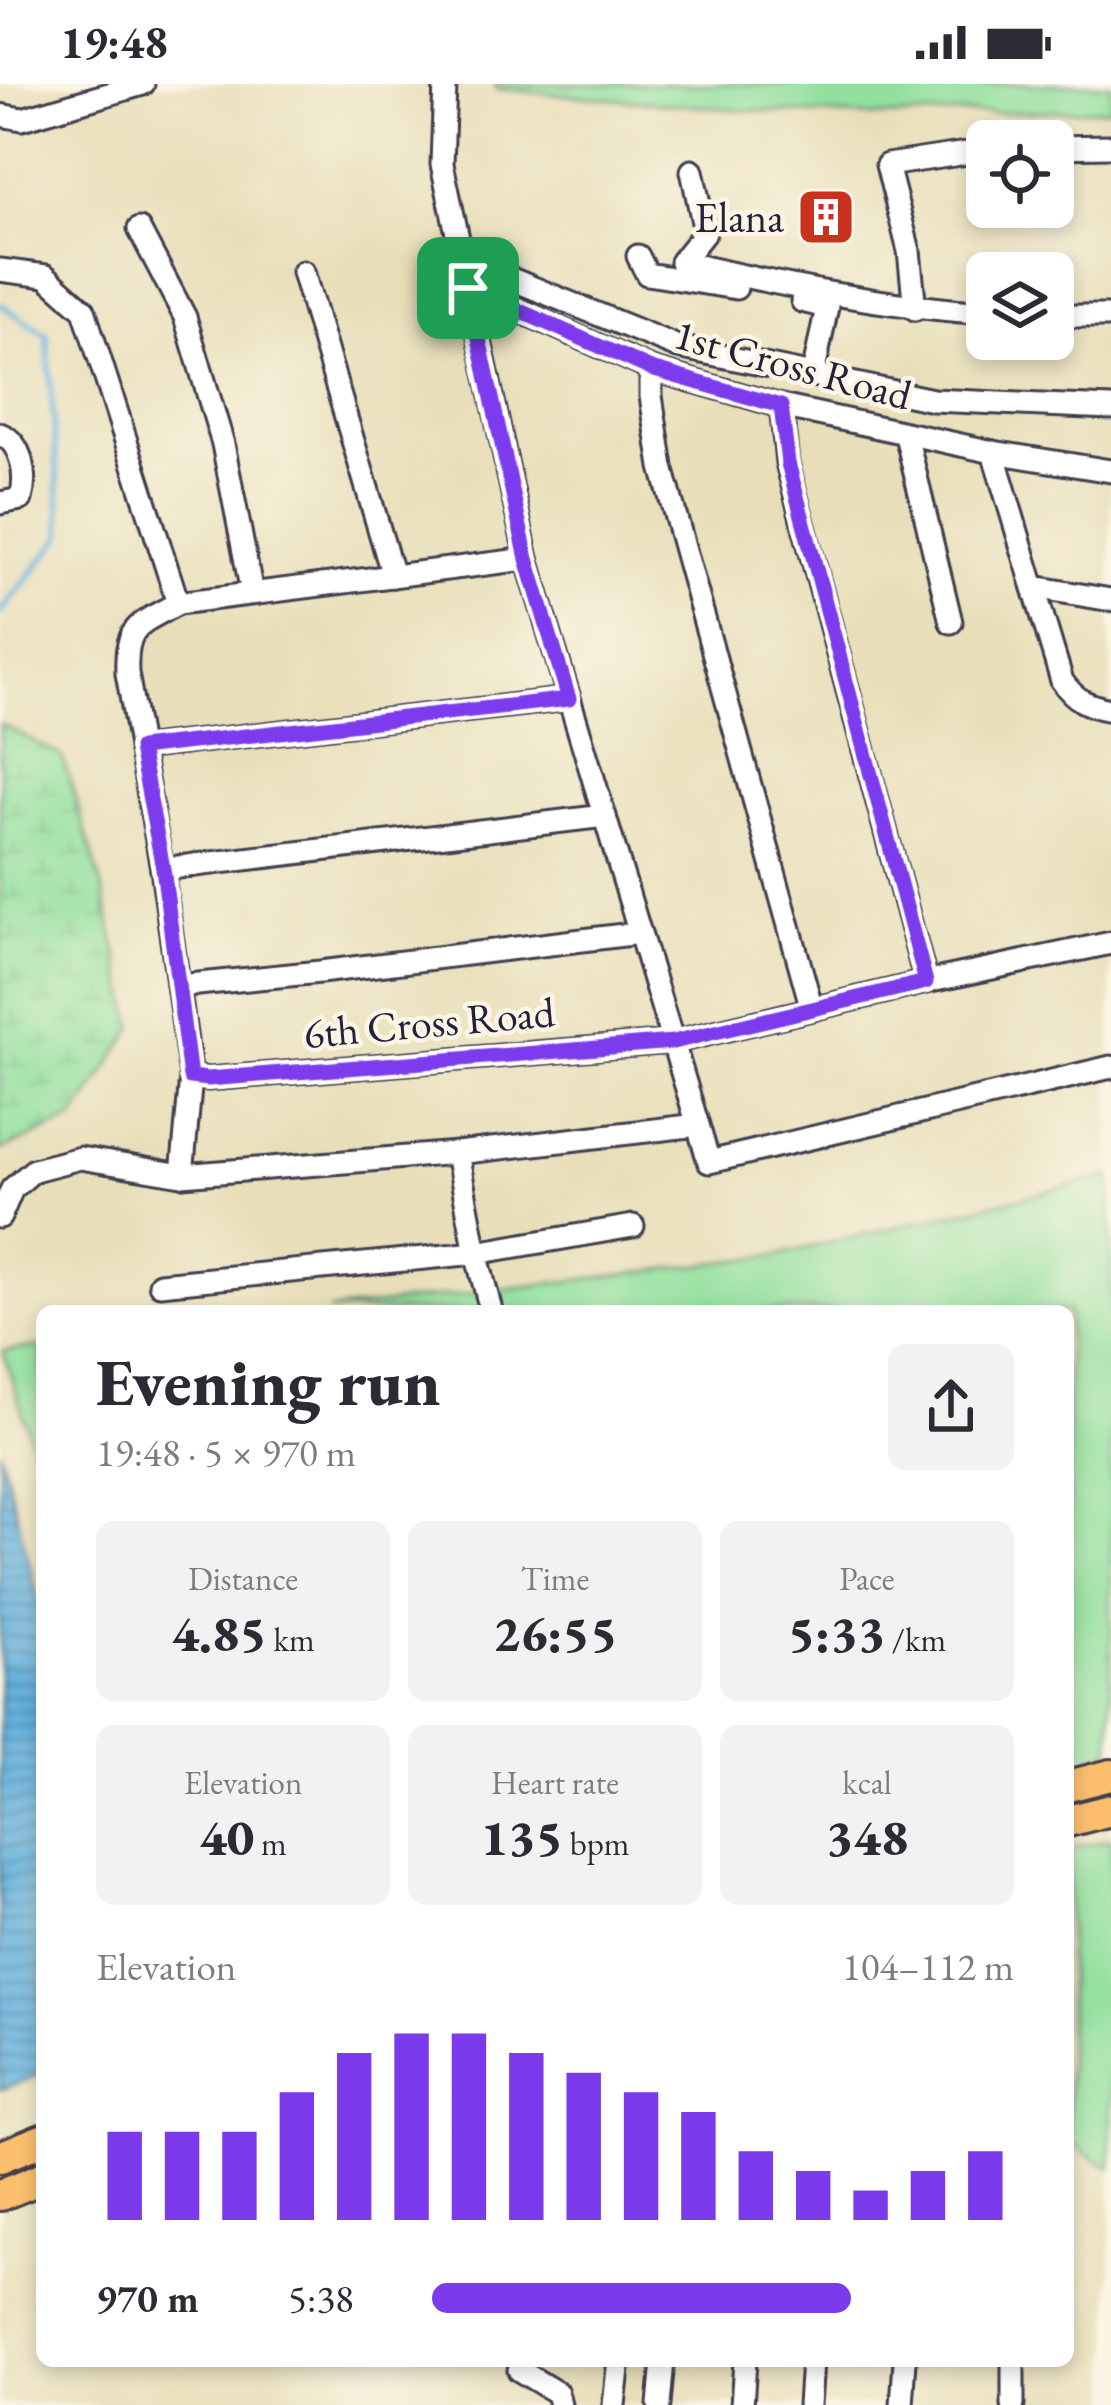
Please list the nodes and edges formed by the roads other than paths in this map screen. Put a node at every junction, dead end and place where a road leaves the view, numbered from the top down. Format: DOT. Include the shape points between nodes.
graph roads {
  1 [pos="143,84"];
  2 [pos="446,84"];
  3 [pos="0,116"];
  4 [pos="1111,146"];
  5 [pos="1074,147"];
  6 [pos="966,153"];
  7 [pos="692,171"];
  8 [pos="139,229"];
  9 [pos="638,256"];
  10 [pos="462,259"];
  11 [pos="2,270"];
  12 [pos="303,272"];
  13 [pos="468,288"];
  14 [pos="915,308"];
  15 [pos="966,312"];
  16 [pos="1074,316"];
  17 [pos="1111,316"];
  18 [pos="651,369"];
  19 [pos="814,375"];
  20 [pos="781,406"];
  21 [pos="1111,408"];
  22 [pos="0,434"];
  23 [pos="906,435"];
  24 [pos="993,452"];
  25 [pos="1111,471"];
  26 [pos="0,503"];
  27 [pos="527,559"];
  28 [pos="393,576"];
  29 [pos="1034,587"];
  30 [pos="252,593"];
  31 [pos="1111,600"];
  32 [pos="178,603"];
  33 [pos="951,622"];
  34 [pos="569,699"];
  35 [pos="1111,710"];
  36 [pos="140,748"];
  37 [pos="605,817"];
  38 [pos="163,868"];
  39 [pos="640,933"];
  40 [pos="1111,943"];
  41 [pos="926,982"];
  42 [pos="178,986"];
  43 [pos="812,1010"];
  44 [pos="673,1042"];
  45 [pos="1111,1066"];
  46 [pos="190,1077"];
  47 [pos="698,1125"];
  48 [pos="457,1153"];
  49 [pos="182,1175"];
  50 [pos="0,1217"];
  51 [pos="633,1226"];
  52 [pos="476,1252"];
  53 [pos="160,1284"];
  54 [pos="490,1305"];
  55 [pos="1111,1775"];
  56 [pos="1074,1784"];
  57 [pos="1111,1810"];
  58 [pos="1074,1819"];
  59 [pos="36,2142"];
  60 [pos="0,2157"];
  61 [pos="36,2180"];
  62 [pos="0,2195"];
  63 [pos="663,2367"];
  64 [pos="745,2367"];
  65 [pos="812,2367"];
  66 [pos="904,2367"];
  67 [pos="1013,2367"];
  68 [pos="618,2369"];
  69 [pos="519,2370"];
  70 [pos="560,2405"];
  71 [pos="614,2405"];
  72 [pos="659,2405"];
  73 [pos="742,2405"];
  74 [pos="809,2405"];
  75 [pos="902,2405"];
  76 [pos="1012,2405"];
  1 -- 3 [label="street" via="22,119"];
  2 -- 10 [label="street" via="442,164"];
  4 -- 5 [label="street"];
  6 -- 14 [label="street" via="887,164"];
  7 -- 14 [label="street" via="705,232 681,262"];
  8 -- 30 [label="street" via="185,317 223,444"];
  9 -- 19 [label="street" via="646,274 827,307"];
  10 -- 13 [label="street"];
  10 -- 19 [label="street" via="678,347"];
  11 -- 32 [label="street" via="46,276 84,310"];
  12 -- 28 [label="street"];
  13 -- 18 [label="street, 1st Cross Road"];
  13 -- 27 [label="street"];
  14 -- 15 [label="street"];
  16 -- 17 [label="street"];
  18 -- 20 [label="street, 1st Cross Road"];
  18 -- 43 [label="street" via="662,466"];
  19 -- 21 [label="street" via="933,400"];
  20 -- 23 [label="street, 1st Cross Road"];
  20 -- 41 [label="street" via="788,463"];
  22 -- 26 [label="street" via="16,445 25,484 21,499"];
  23 -- 24 [label="street, 1st Cross Road"];
  23 -- 33 [label="street"];
  24 -- 25 [label="street, 1st Cross Road"];
  24 -- 29 [label="street"];
  27 -- 28 [label="street"];
  27 -- 34 [label="street"];
  28 -- 30 [label="street"];
  29 -- 31 [label="street"];
  29 -- 35 [label="street" via="1062,681 1072,696"];
  30 -- 32 [label="street"];
  32 -- 36 [label="street" via="134,628 126,645"];
  34 -- 36 [label="street"];
  34 -- 37 [label="street"];
  36 -- 38 [label="street"];
  37 -- 38 [label="street"];
  37 -- 39 [label="street"];
  38 -- 42 [label="street"];
  39 -- 42 [label="street"];
  39 -- 44 [label="street"];
  40 -- 41 [label="street, 6th Cross Road"];
  41 -- 43 [label="street, 6th Cross Road"];
  42 -- 46 [label="street"];
  43 -- 44 [label="street, 6th Cross Road"];
  44 -- 46 [label="street, 6th Cross Road"];
  44 -- 47 [label="street"];
  45 -- 47 [label="street" via="709,1162"];
  46 -- 49 [label="street"];
  47 -- 48 [label="street"];
  48 -- 49 [label="street"];
  48 -- 52 [label="street"];
  49 -- 50 [label="street" via="80,1158 34,1170 12,1189"];
  51 -- 52 [label="street"];
  52 -- 53 [label="street"];
  52 -- 54 [label="street"];
  55 -- 56 [label="highway"];
  57 -- 58 [label="highway"];
  59 -- 60 [label="highway"];
  61 -- 62 [label="highway"];
  63 -- 72 [label="street"];
  64 -- 73 [label="street"];
  65 -- 74 [label="street"];
  66 -- 75 [label="street"];
  67 -- 76 [label="street"];
  68 -- 71 [label="street"];
  69 -- 70 [label="street" via="557,2393"];
}
